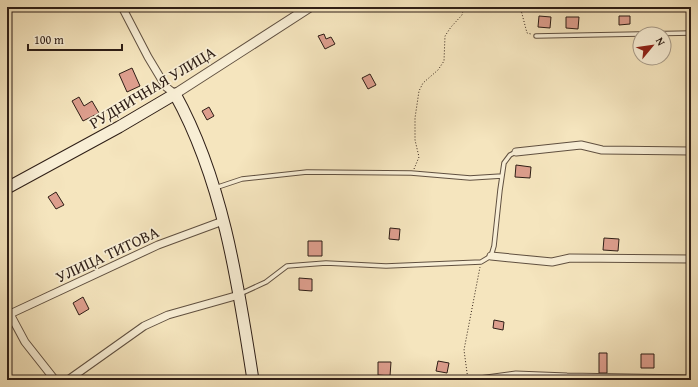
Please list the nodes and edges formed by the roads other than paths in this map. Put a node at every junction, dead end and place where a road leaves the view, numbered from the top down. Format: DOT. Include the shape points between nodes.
graph roads {
  1 [pos="123,7"];
  2 [pos="310,7"];
  3 [pos="691,33"];
  4 [pos="536,36"];
  5 [pos="175,94"];
  6 [pos="691,151"];
  7 [pos="516,152"];
  8 [pos="502,176"];
  9 [pos="7,188"];
  10 [pos="214,189"];
  11 [pos="223,221"];
  12 [pos="491,256"];
  13 [pos="691,259"];
  14 [pos="239,295"];
  15 [pos="9,311"];
  16 [pos="691,379"];
  17 [pos="55,380"];
  18 [pos="68,380"];
  19 [pos="254,380"];
  20 [pos="479,380"];
  1 -- 5 [label="street" via="148,57 166,87"];
  2 -- 5 [label="street, РУДНИЧНАЯ УЛИЦА"];
  3 -- 4 [label="lane"];
  5 -- 9 [label="main road, РУДНИЧНАЯ УЛИЦА"];
  5 -- 10 [label="main road" via="192,128"];
  6 -- 7 [label="street" via="602,150 580,146"];
  7 -- 8 [label="lane" via="504,163"];
  8 -- 10 [label="lane" via="470,178 410,173 307,172 242,179"];
  8 -- 12 [label="lane"];
  10 -- 11 [label="main road"];
  11 -- 14 [label="main road"];
  11 -- 15 [label="street, УЛИЦА ТИТОВА" via="158,244"];
  12 -- 13 [label="street" via="552,262 570,258"];
  12 -- 14 [label="lane" via="481,262 386,266 326,263 288,266 266,282"];
  14 -- 18 [label="street" via="168,315 144,326"];
  14 -- 19 [label="main road"];
  15 -- 17 [label="street" via="25,342"];
  16 -- 20 [label="street" via="516,375"];
}
